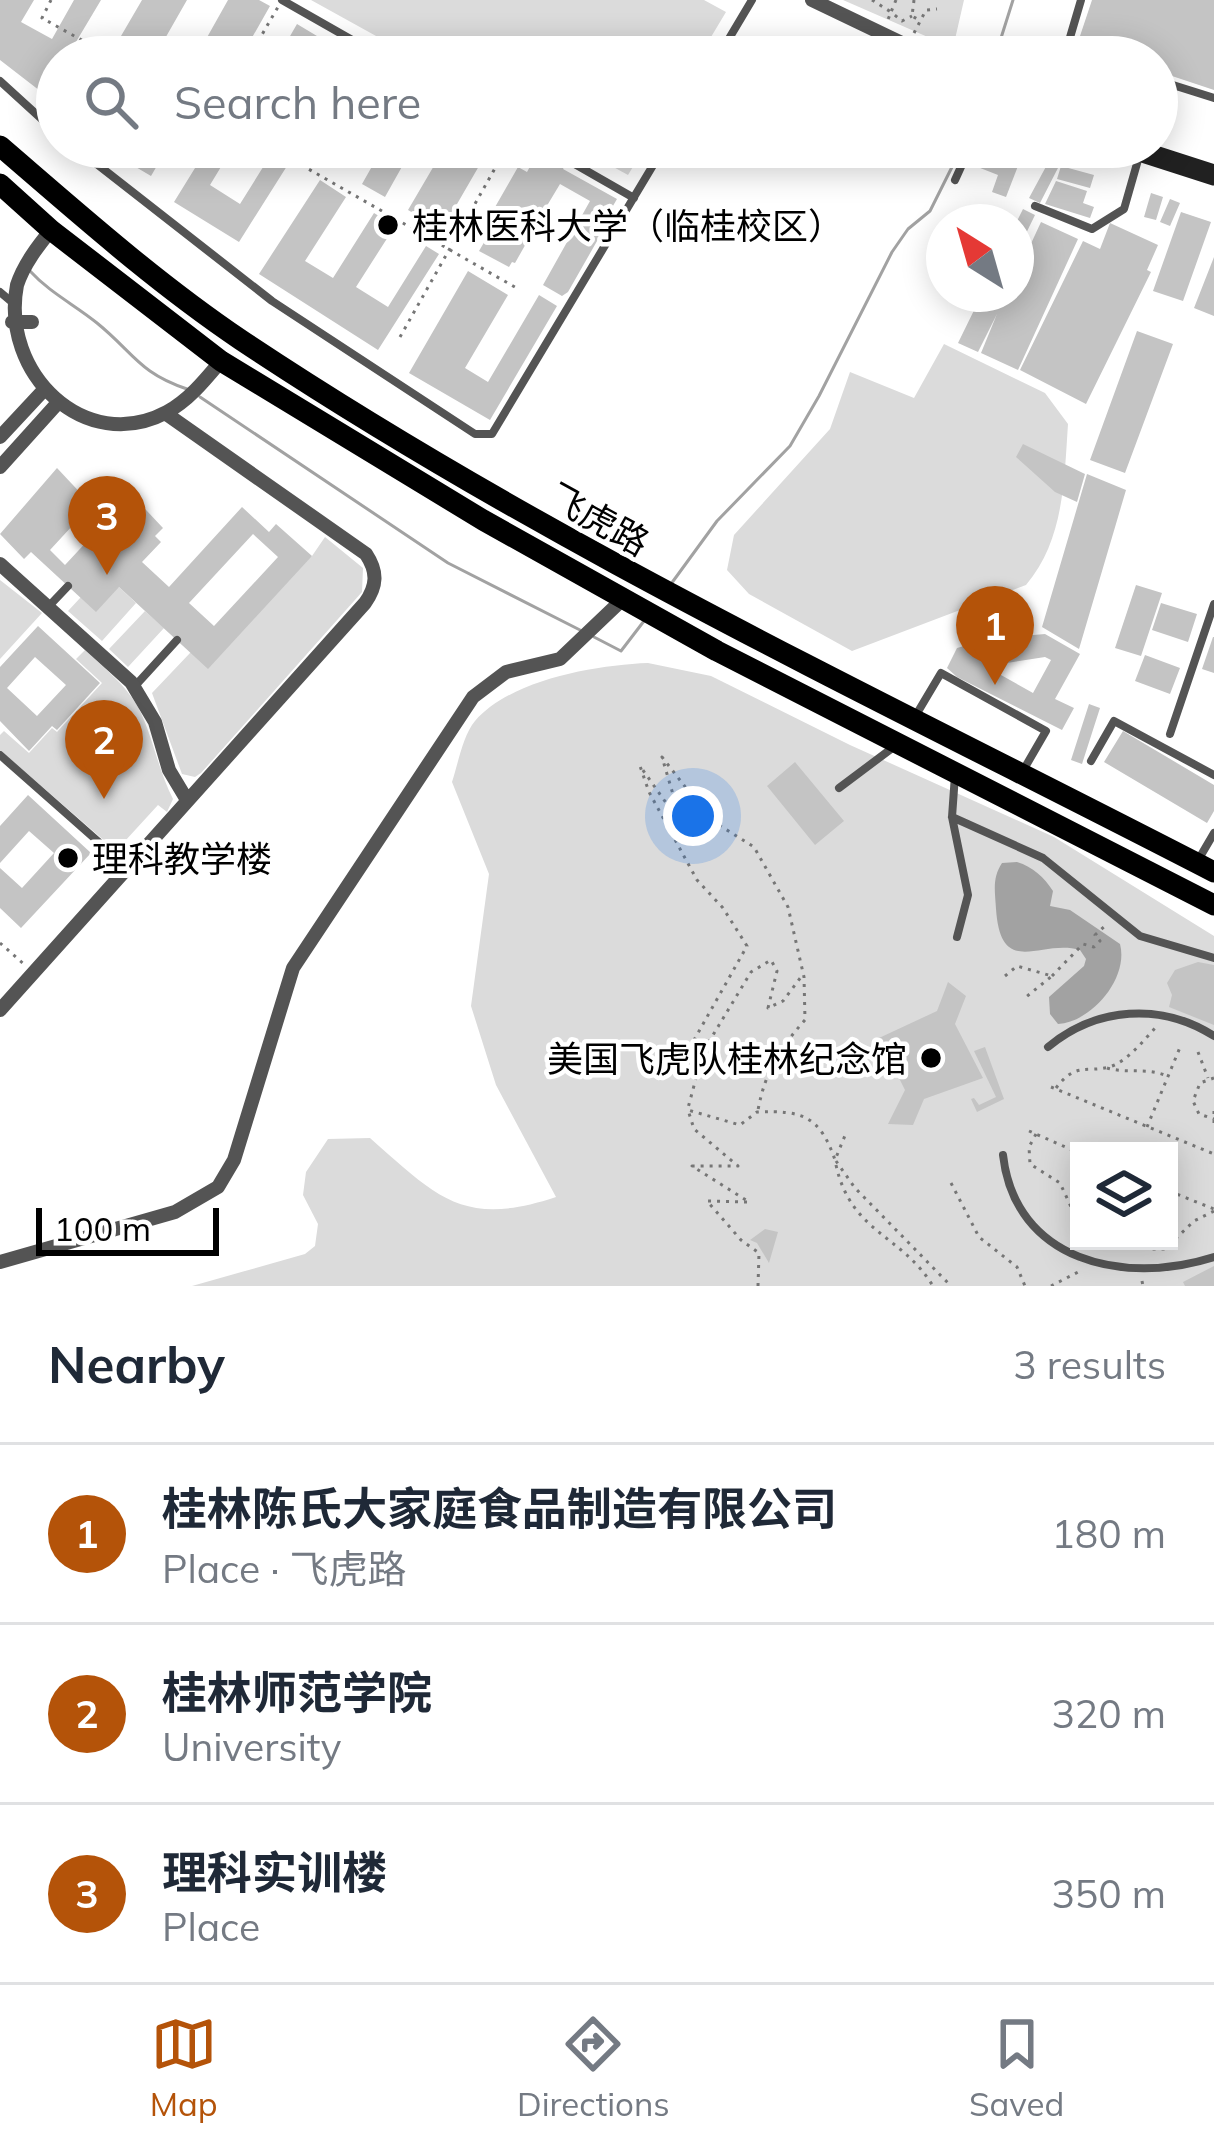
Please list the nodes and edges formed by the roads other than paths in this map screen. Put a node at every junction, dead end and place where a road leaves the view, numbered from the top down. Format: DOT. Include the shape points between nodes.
graph roads {
  1 [pos="282,0"];
  2 [pos="752,0"];
  3 [pos="812,0"];
  4 [pos="1081,0"];
  5 [pos="345,36"];
  6 [pos="731,36"];
  7 [pos="888,36"];
  8 [pos="1070,36"];
  9 [pos="0,80"];
  10 [pos="1178,87"];
  11 [pos="1214,98"];
  12 [pos="36,113"];
  13 [pos="0,146"];
  14 [pos="1178,163"];
  15 [pos="102,168"];
  16 [pos="582,168"];
  17 [pos="651,168"];
  18 [pos="961,168"];
  19 [pos="1131,168"];
  20 [pos="1214,175"];
  21 [pos="956,180"];
  22 [pos="0,184"];
  23 [pos="634,197"];
  24 [pos="1035,206"];
  25 [pos="51,230"];
  26 [pos="0,292"];
  27 [pos="13,303"];
  28 [pos="12,322"];
  29 [pos="32,322"];
  30 [pos="220,361"];
  31 [pos="40,393"];
  32 [pos="132,404"];
  33 [pos="56,406"];
  34 [pos="165,413"];
  35 [pos="134,422"];
  36 [pos="0,437"];
  37 [pos="0,467"];
  38 [pos="0,564"];
  39 [pos="68,586"];
  40 [pos="623,598"];
  41 [pos="1214,604"];
  42 [pos="48,607"];
  43 [pos="176,640"];
  44 [pos="134,687"];
  45 [pos="912,721"];
  46 [pos="1170,734"];
  47 [pos="897,745"];
  48 [pos="0,755"];
  49 [pos="1091,760"];
  50 [pos="955,775"];
  51 [pos="1020,775"];
  52 [pos="1214,775"];
  53 [pos="839,788"];
  54 [pos="188,800"];
  55 [pos="952,817"];
  56 [pos="1214,833"];
  57 [pos="128,868"];
  58 [pos="1205,868"];
  59 [pos="1214,905"];
  60 [pos="957,937"];
  61 [pos="1214,958"];
  62 [pos="0,1010"];
  63 [pos="1214,1036"];
  64 [pos="1048,1048"];
  65 [pos="1003,1156"];
  66 [pos="1214,1257"];
  67 [pos="0,1262"];
  68 [pos="1082,1270"];
  69 [pos="1142,1284"];
  1 -- 5 [label="lane"];
  2 -- 6 [label="lane"];
  3 -- 7 [label="street"];
  4 -- 8 [label="lane"];
  9 -- 12 [label="lane"];
  10 -- 11 [label="lane"];
  13 -- 45 [label="main road, 飞虎路" via="239,338 497,501"];
  14 -- 20 [label="street"];
  15 -- 23 [label="lane" via="272,301 475,434 492,434"];
  16 -- 23 [label="lane"];
  17 -- 23 [label="lane"];
  18 -- 21 [label="lane"];
  19 -- 24 [label="lane" via="1124,209 1092,229"];
  22 -- 25 [label="main road, 飞虎路"];
  25 -- 27 [label="street"];
  25 -- 30 [label="main road, 飞虎路"];
  26 -- 27 [label="lane"];
  27 -- 28 [label="street"];
  28 -- 29 [label="street"];
  28 -- 31 [label="street"];
  30 -- 34 [label="street"];
  30 -- 40 [label="main road, 飞虎路"];
  31 -- 33 [label="street"];
  31 -- 36 [label="street"];
  32 -- 35 [label="street"];
  33 -- 35 [label="street" via="93,422"];
  33 -- 37 [label="street"];
  34 -- 35 [label="street"];
  34 -- 54 [label="street" via="366,554 376,578 365,602"];
  38 -- 42 [label="street"];
  39 -- 42 [label="lane"];
  40 -- 47 [label="main road, 飞虎路"];
  40 -- 67 [label="street" via="560,659 506,672 473,697 293,968 234,1160 218,1187 175,1212"];
  41 -- 46 [label="lane"];
  42 -- 44 [label="street"];
  43 -- 44 [label="lane"];
  44 -- 54 [label="street"];
  45 -- 51 [label="main road, 飞虎路"];
  45 -- 51 [label="lane" via="941,673 1046,731"];
  47 -- 50 [label="main road, 飞虎路"];
  47 -- 53 [label="lane"];
  48 -- 57 [label="lane"];
  49 -- 52 [label="lane" via="1114,721"];
  50 -- 55 [label="lane"];
  50 -- 59 [label="main road, 飞虎路"];
  51 -- 58 [label="main road, 飞虎路"];
  54 -- 57 [label="street"];
  55 -- 60 [label="lane" via="968,895"];
  55 -- 61 [label="lane" via="1043,858 1140,936"];
  56 -- 58 [label="lane"];
  57 -- 62 [label="street"];
  63 -- 64 [label="lane" via="1176,1018 1127,1013 1081,1026"];
  65 -- 68 [label="lane" via="1033,1232"];
  66 -- 69 [label="lane"];
}
